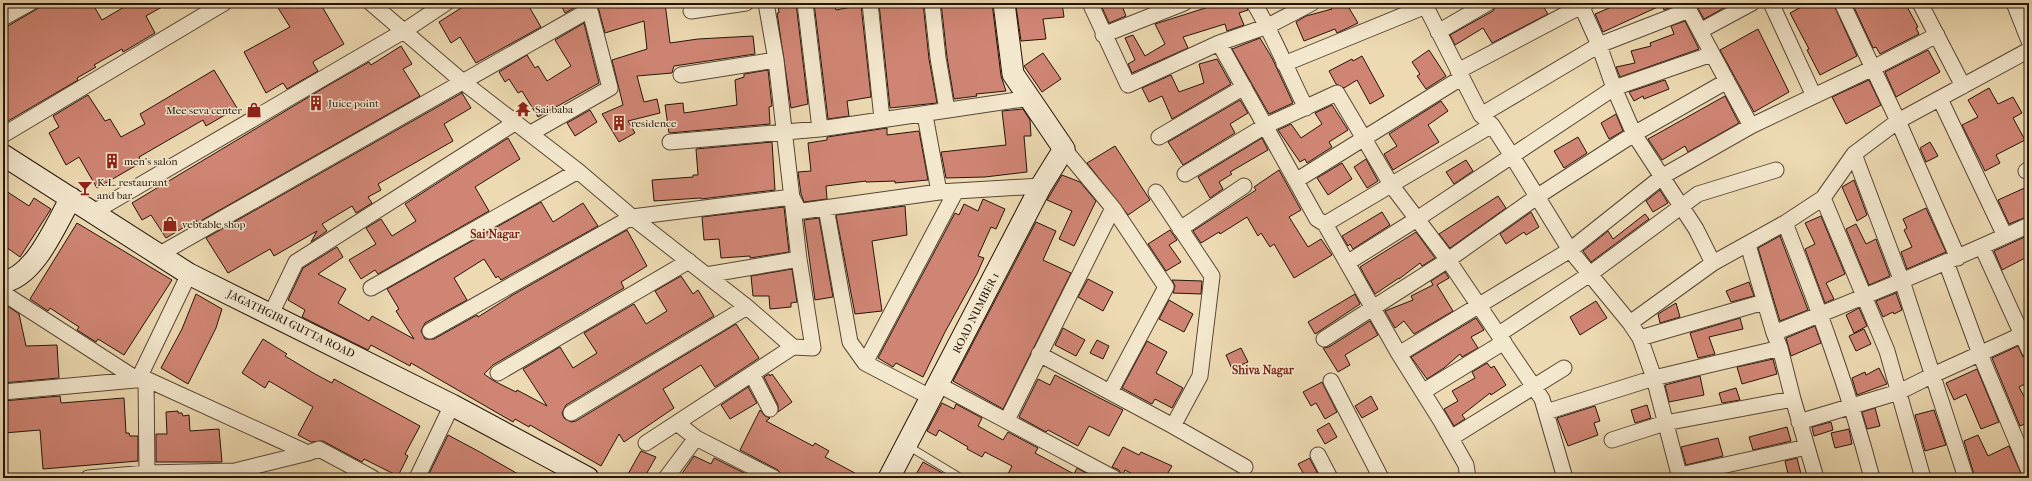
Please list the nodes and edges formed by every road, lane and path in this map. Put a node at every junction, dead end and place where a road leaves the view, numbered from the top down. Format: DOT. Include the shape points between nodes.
graph roads {
  1 [pos="30,3"];
  2 [pos="224,3"];
  3 [pos="371,3"];
  4 [pos="446,3"];
  5 [pos="746,3"];
  6 [pos="766,3"];
  7 [pos="805,3"];
  8 [pos="870,3"];
  9 [pos="932,3"];
  10 [pos="1004,3"];
  11 [pos="1090,3"];
  12 [pos="1184,3"];
  13 [pos="1254,3"];
  14 [pos="1312,3"];
  15 [pos="1488,3"];
  16 [pos="1752,3"];
  17 [pos="1771,3"];
  18 [pos="1842,3"];
  19 [pos="1920,3"];
  20 [pos="2014,3"];
  21 [pos="1583,4"];
  22 [pos="1425,5"];
  23 [pos="589,6"];
  24 [pos="691,11"];
  25 [pos="3,18"];
  26 [pos="1268,26"];
  27 [pos="404,31"];
  28 [pos="1700,31"];
  29 [pos="1438,32"];
  30 [pos="1103,35"];
  31 [pos="1937,35"];
  32 [pos="2029,41"];
  33 [pos="1219,43"];
  34 [pos="1599,45"];
  35 [pos="2029,50"];
  36 [pos="1712,54"];
  37 [pos="776,60"];
  38 [pos="1284,64"];
  39 [pos="1873,68"];
  40 [pos="1459,74"];
  41 [pos="681,75"];
  42 [pos="1727,81"];
  43 [pos="464,82"];
  44 [pos="1963,86"];
  45 [pos="1244,87"];
  46 [pos="1614,88"];
  47 [pos="1814,96"];
  48 [pos="1030,98"];
  49 [pos="1940,99"];
  50 [pos="1306,108"];
  51 [pos="947,110"];
  52 [pos="925,114"];
  53 [pos="1481,115"];
  54 [pos="882,119"];
  55 [pos="1898,121"];
  56 [pos="516,122"];
  57 [pos="1492,125"];
  58 [pos="1265,126"];
  59 [pos="1751,126"];
  60 [pos="820,129"];
  61 [pos="784,132"];
  62 [pos="531,133"];
  63 [pos="1634,134"];
  64 [pos="3,135"];
  65 [pos="1159,137"];
  66 [pos="1364,139"];
  67 [pos="670,142"];
  68 [pos="1064,149"];
  69 [pos="1854,154"];
  70 [pos="3,155"];
  71 [pos="1512,156"];
  72 [pos="1776,170"];
  73 [pos="578,171"];
  74 [pos="1185,174"];
  75 [pos="1663,176"];
  76 [pos="1297,180"];
  77 [pos="1041,186"];
  78 [pos="1244,186"];
  79 [pos="1392,186"];
  80 [pos="956,191"];
  81 [pos="939,192"];
  82 [pos="1156,192"];
  83 [pos="1538,196"];
  84 [pos="792,197"];
  85 [pos="71,198"];
  86 [pos="1823,198"];
  87 [pos="1681,207"];
  88 [pos="826,208"];
  89 [pos="1112,208"];
  90 [pos="92,213"];
  91 [pos="632,217"];
  92 [pos="1418,219"];
  93 [pos="1785,223"];
  94 [pos="1325,224"];
  95 [pos="1180,229"];
  96 [pos="2027,231"];
  97 [pos="2005,236"];
  98 [pos="1748,245"];
  99 [pos="1982,247"];
  100 [pos="1570,250"];
  101 [pos="160,254"];
  102 [pos="799,259"];
  103 [pos="1448,260"];
  104 [pos="1952,260"];
  105 [pos="689,261"];
  106 [pos="1347,262"];
  107 [pos="1713,263"];
  108 [pos="189,274"];
  109 [pos="706,274"];
  110 [pos="1590,274"];
  111 [pos="1901,280"];
  112 [pos="3,282"];
  113 [pos="371,288"];
  114 [pos="3,293"];
  115 [pos="1864,295"];
  116 [pos="1764,302"];
  117 [pos="1479,306"];
  118 [pos="747,307"];
  119 [pos="1372,308"];
  120 [pos="271,314"];
  121 [pos="1821,314"];
  122 [pos="1630,322"];
  123 [pos="430,332"];
  124 [pos="1774,333"];
  125 [pos="2021,335"];
  126 [pos="1501,338"];
  127 [pos="1640,338"];
  128 [pos="1324,339"];
  129 [pos="793,347"];
  130 [pos="1780,348"];
  131 [pos="2029,350"];
  132 [pos="1039,354"];
  133 [pos="1400,354"];
  134 [pos="1980,354"];
  135 [pos="865,363"];
  136 [pos="1564,368"];
  137 [pos="498,373"];
  138 [pos="752,374"];
  139 [pos="1933,375"];
  140 [pos="1654,378"];
  141 [pos="142,380"];
  142 [pos="1331,381"];
  143 [pos="1533,387"];
  144 [pos="935,391"];
  145 [pos="1424,391"];
  146 [pos="3,392"];
  147 [pos="1110,392"];
  148 [pos="1900,392"];
  149 [pos="1793,399"];
  150 [pos="452,404"];
  151 [pos="1852,406"];
  152 [pos="770,409"];
  153 [pos="1546,412"];
  154 [pos="571,413"];
  155 [pos="1007,420"];
  156 [pos="1800,422"];
  157 [pos="677,423"];
  158 [pos="1665,423"];
  159 [pos="1173,426"];
  160 [pos="696,438"];
  161 [pos="1451,438"];
  162 [pos="1612,440"];
  163 [pos="646,444"];
  164 [pos="906,445"];
  165 [pos="1807,447"];
  166 [pos="308,453"];
  167 [pos="1318,455"];
  168 [pos="1245,467"];
  169 [pos="2029,472"];
  170 [pos="147,476"];
  171 [pos="1680,477"];
  172 [pos="88,478"];
  173 [pos="373,478"];
  174 [pos="417,478"];
  175 [pos="588,478"];
  176 [pos="666,478"];
  177 [pos="774,478"];
  178 [pos="889,478"];
  179 [pos="961,478"];
  180 [pos="1114,478"];
  181 [pos="1330,478"];
  182 [pos="1381,478"];
  183 [pos="1468,478"];
  184 [pos="1565,478"];
  185 [pos="1816,478"];
  186 [pos="1872,478"];
  187 [pos="1923,478"];
  188 [pos="1966,478"];
  1 -- 25 [label="street"];
  2 -- 64 [label="street"];
  3 -- 27 [label="street"];
  4 -- 27 [label="street"];
  5 -- 24 [label="street"];
  6 -- 37 [label="street"];
  7 -- 60 [label="street"];
  8 -- 54 [label="street"];
  9 -- 51 [label="street"];
  10 -- 48 [label="street" via="1012,74"];
  11 -- 30 [label="street"];
  12 -- 30 [label="street"];
  13 -- 26 [label="street"];
  14 -- 26 [label="street"];
  15 -- 29 [label="street"];
  16 -- 28 [label="street"];
  17 -- 47 [label="street"];
  18 -- 39 [label="street"];
  19 -- 31 [label="street"];
  20 -- 32 [label="street"];
  21 -- 34 [label="street"];
  21 -- 40 [label="street"];
  22 -- 29 [label="street"];
  22 -- 38 [label="street"];
  23 -- 43 [label="street"];
  23 -- 62 [label="street" via="610,88"];
  26 -- 33 [label="street"];
  26 -- 38 [label="street"];
  27 -- 43 [label="street"];
  27 -- 90 [label="street"];
  28 -- 34 [label="street" via="1689,10"];
  28 -- 36 [label="street"];
  29 -- 40 [label="street"];
  30 -- 33 [label="street" via="1128,85"];
  31 -- 39 [label="street"];
  31 -- 44 [label="street"];
  33 -- 45 [label="street"];
  34 -- 46 [label="street"];
  34 -- 53 [label="street"];
  35 -- 44 [label="street"];
  36 -- 42 [label="street"];
  36 -- 46 [label="street"];
  37 -- 41 [label="street"];
  37 -- 61 [label="street"];
  38 -- 50 [label="street"];
  39 -- 47 [label="street"];
  39 -- 55 [label="street"];
  40 -- 53 [label="street"];
  40 -- 66 [label="street"];
  42 -- 59 [label="street"];
  42 -- 63 [label="street"];
  43 -- 56 [label="street"];
  43 -- 101 [label="street"];
  44 -- 49 [label="street"];
  45 -- 58 [label="street"];
  45 -- 65 [label="street"];
  46 -- 63 [label="street"];
  46 -- 71 [label="street"];
  47 -- 59 [label="street"];
  48 -- 51 [label="street"];
  48 -- 68 [label="street"];
  49 -- 55 [label="street"];
  49 -- 97 [label="street"];
  50 -- 58 [label="street"];
  50 -- 66 [label="street" via="1337,93"];
  51 -- 52 [label="street"];
  52 -- 54 [label="street"];
  52 -- 81 [label="street"];
  53 -- 57 [label="street"];
  54 -- 60 [label="street"];
  55 -- 69 [label="street"];
  55 -- 104 [label="street"];
  56 -- 62 [label="street"];
  56 -- 120 [label="street" via="296,262"];
  57 -- 71 [label="street"];
  57 -- 79 [label="street"];
  58 -- 74 [label="street"];
  58 -- 76 [label="street"];
  59 -- 75 [label="street"];
  60 -- 61 [label="street"];
  61 -- 67 [label="street"];
  61 -- 84 [label="street"];
  62 -- 73 [label="street"];
  63 -- 75 [label="street"];
  63 -- 83 [label="street"];
  66 -- 76 [label="street"];
  66 -- 79 [label="street"];
  68 -- 77 [label="street, ROAD NUMBER 1"];
  68 -- 89 [label="street"];
  69 -- 86 [label="street"];
  69 -- 111 [label="street"];
  70 -- 85 [label="street, JAGATHGIRI GUTTA ROAD"];
  71 -- 83 [label="street"];
  71 -- 92 [label="street"];
  72 -- 87 [label="street" via="1698,194"];
  73 -- 91 [label="street"];
  73 -- 113 [label="street"];
  75 -- 87 [label="street"];
  75 -- 100 [label="street"];
  76 -- 94 [label="street" via="1317,219"];
  77 -- 80 [label="street"];
  77 -- 144 [label="street, ROAD NUMBER 1"];
  78 -- 95 [label="street"];
  79 -- 92 [label="street"];
  79 -- 94 [label="street"];
  80 -- 81 [label="street"];
  80 -- 135 [label="street"];
  81 -- 88 [label="street"];
  82 -- 95 [label="street"];
  83 -- 100 [label="street"];
  83 -- 103 [label="street"];
  84 -- 88 [label="street" via="798,209 803,211"];
  84 -- 91 [label="street"];
  84 -- 102 [label="street"];
  85 -- 90 [label="street, JAGATHGIRI GUTTA ROAD"];
  85 -- 112 [label="street" via="35,261 11,280"];
  86 -- 93 [label="street"];
  86 -- 115 [label="street"];
  87 -- 107 [label="street" via="1696,229"];
  87 -- 110 [label="street"];
  88 -- 135 [label="street" via="850,342"];
  89 -- 132 [label="street"];
  89 -- 147 [label="street" via="1166,287"];
  90 -- 101 [label="street, JAGATHGIRI GUTTA ROAD"];
  91 -- 105 [label="street"];
  91 -- 123 [label="street"];
  92 -- 103 [label="street"];
  92 -- 106 [label="street"];
  93 -- 98 [label="street"];
  93 -- 121 [label="street"];
  94 -- 106 [label="street"];
  95 -- 159 [label="street" via="1212,276 1200,376"];
  96 -- 97 [label="street"];
  97 -- 99 [label="street"];
  98 -- 107 [label="street"];
  98 -- 116 [label="street"];
  99 -- 104 [label="street"];
  99 -- 125 [label="street"];
  100 -- 110 [label="street"];
  100 -- 117 [label="street"];
  101 -- 108 [label="street, JAGATHGIRI GUTTA ROAD"];
  102 -- 109 [label="street"];
  102 -- 129 [label="street" via="813,348"];
  103 -- 117 [label="street"];
  103 -- 119 [label="street"];
  104 -- 111 [label="street"];
  104 -- 134 [label="street"];
  105 -- 109 [label="street"];
  105 -- 137 [label="street"];
  106 -- 119 [label="street"];
  107 -- 122 [label="street"];
  108 -- 120 [label="street, JAGATHGIRI GUTTA ROAD"];
  108 -- 141 [label="street"];
  109 -- 118 [label="street"];
  110 -- 122 [label="street"];
  110 -- 126 [label="street"];
  111 -- 115 [label="street"];
  111 -- 139 [label="street"];
  114 -- 141 [label="street"];
  115 -- 121 [label="street"];
  115 -- 148 [label="street"];
  116 -- 124 [label="street"];
  116 -- 127 [label="street"];
  117 -- 126 [label="street"];
  117 -- 133 [label="street"];
  118 -- 129 [label="street"];
  118 -- 154 [label="street"];
  119 -- 128 [label="street"];
  119 -- 133 [label="street"];
  120 -- 150 [label="street, JAGATHGIRI GUTTA ROAD"];
  121 -- 124 [label="street"];
  121 -- 151 [label="street"];
  122 -- 127 [label="street"];
  124 -- 130 [label="street"];
  125 -- 131 [label="street"];
  125 -- 134 [label="street"];
  126 -- 143 [label="street"];
  126 -- 145 [label="street"];
  127 -- 140 [label="street"];
  129 -- 138 [label="street"];
  130 -- 140 [label="street"];
  130 -- 149 [label="street"];
  132 -- 147 [label="street"];
  132 -- 155 [label="street"];
  133 -- 145 [label="street"];
  134 -- 139 [label="street"];
  134 -- 169 [label="street"];
  135 -- 144 [label="street"];
  136 -- 143 [label="street"];
  138 -- 152 [label="street"];
  138 -- 157 [label="street"];
  139 -- 148 [label="street"];
  139 -- 188 [label="street"];
  140 -- 153 [label="street"];
  140 -- 158 [label="street"];
  141 -- 146 [label="street"];
  141 -- 166 [label="street"];
  141 -- 170 [label="street"];
  142 -- 182 [label="street"];
  143 -- 153 [label="street" via="1542,399"];
  143 -- 161 [label="street"];
  144 -- 155 [label="street"];
  144 -- 164 [label="street, ROAD NUMBER 1"];
  145 -- 161 [label="street"];
  147 -- 159 [label="street"];
  148 -- 151 [label="street"];
  148 -- 187 [label="street"];
  149 -- 156 [label="street"];
  149 -- 158 [label="street"];
  150 -- 174 [label="street"];
  150 -- 175 [label="street, JAGATHGIRI GUTTA ROAD"];
  151 -- 156 [label="street"];
  151 -- 186 [label="street"];
  153 -- 184 [label="street"];
  155 -- 180 [label="street"];
  156 -- 165 [label="street"];
  157 -- 160 [label="street"];
  157 -- 163 [label="street"];
  158 -- 162 [label="street"];
  158 -- 171 [label="street"];
  159 -- 168 [label="street"];
  160 -- 176 [label="street"];
  160 -- 177 [label="street"];
  161 -- 183 [label="street" via="1466,465"];
  164 -- 178 [label="street, ROAD NUMBER 1"];
  164 -- 179 [label="lane"];
  165 -- 171 [label="street"];
  165 -- 185 [label="street"];
  166 -- 170 [label="street" via="235,471"];
  166 -- 173 [label="street" via="319,450"];
  167 -- 181 [label="street"];
  170 -- 172 [label="street"];
}
